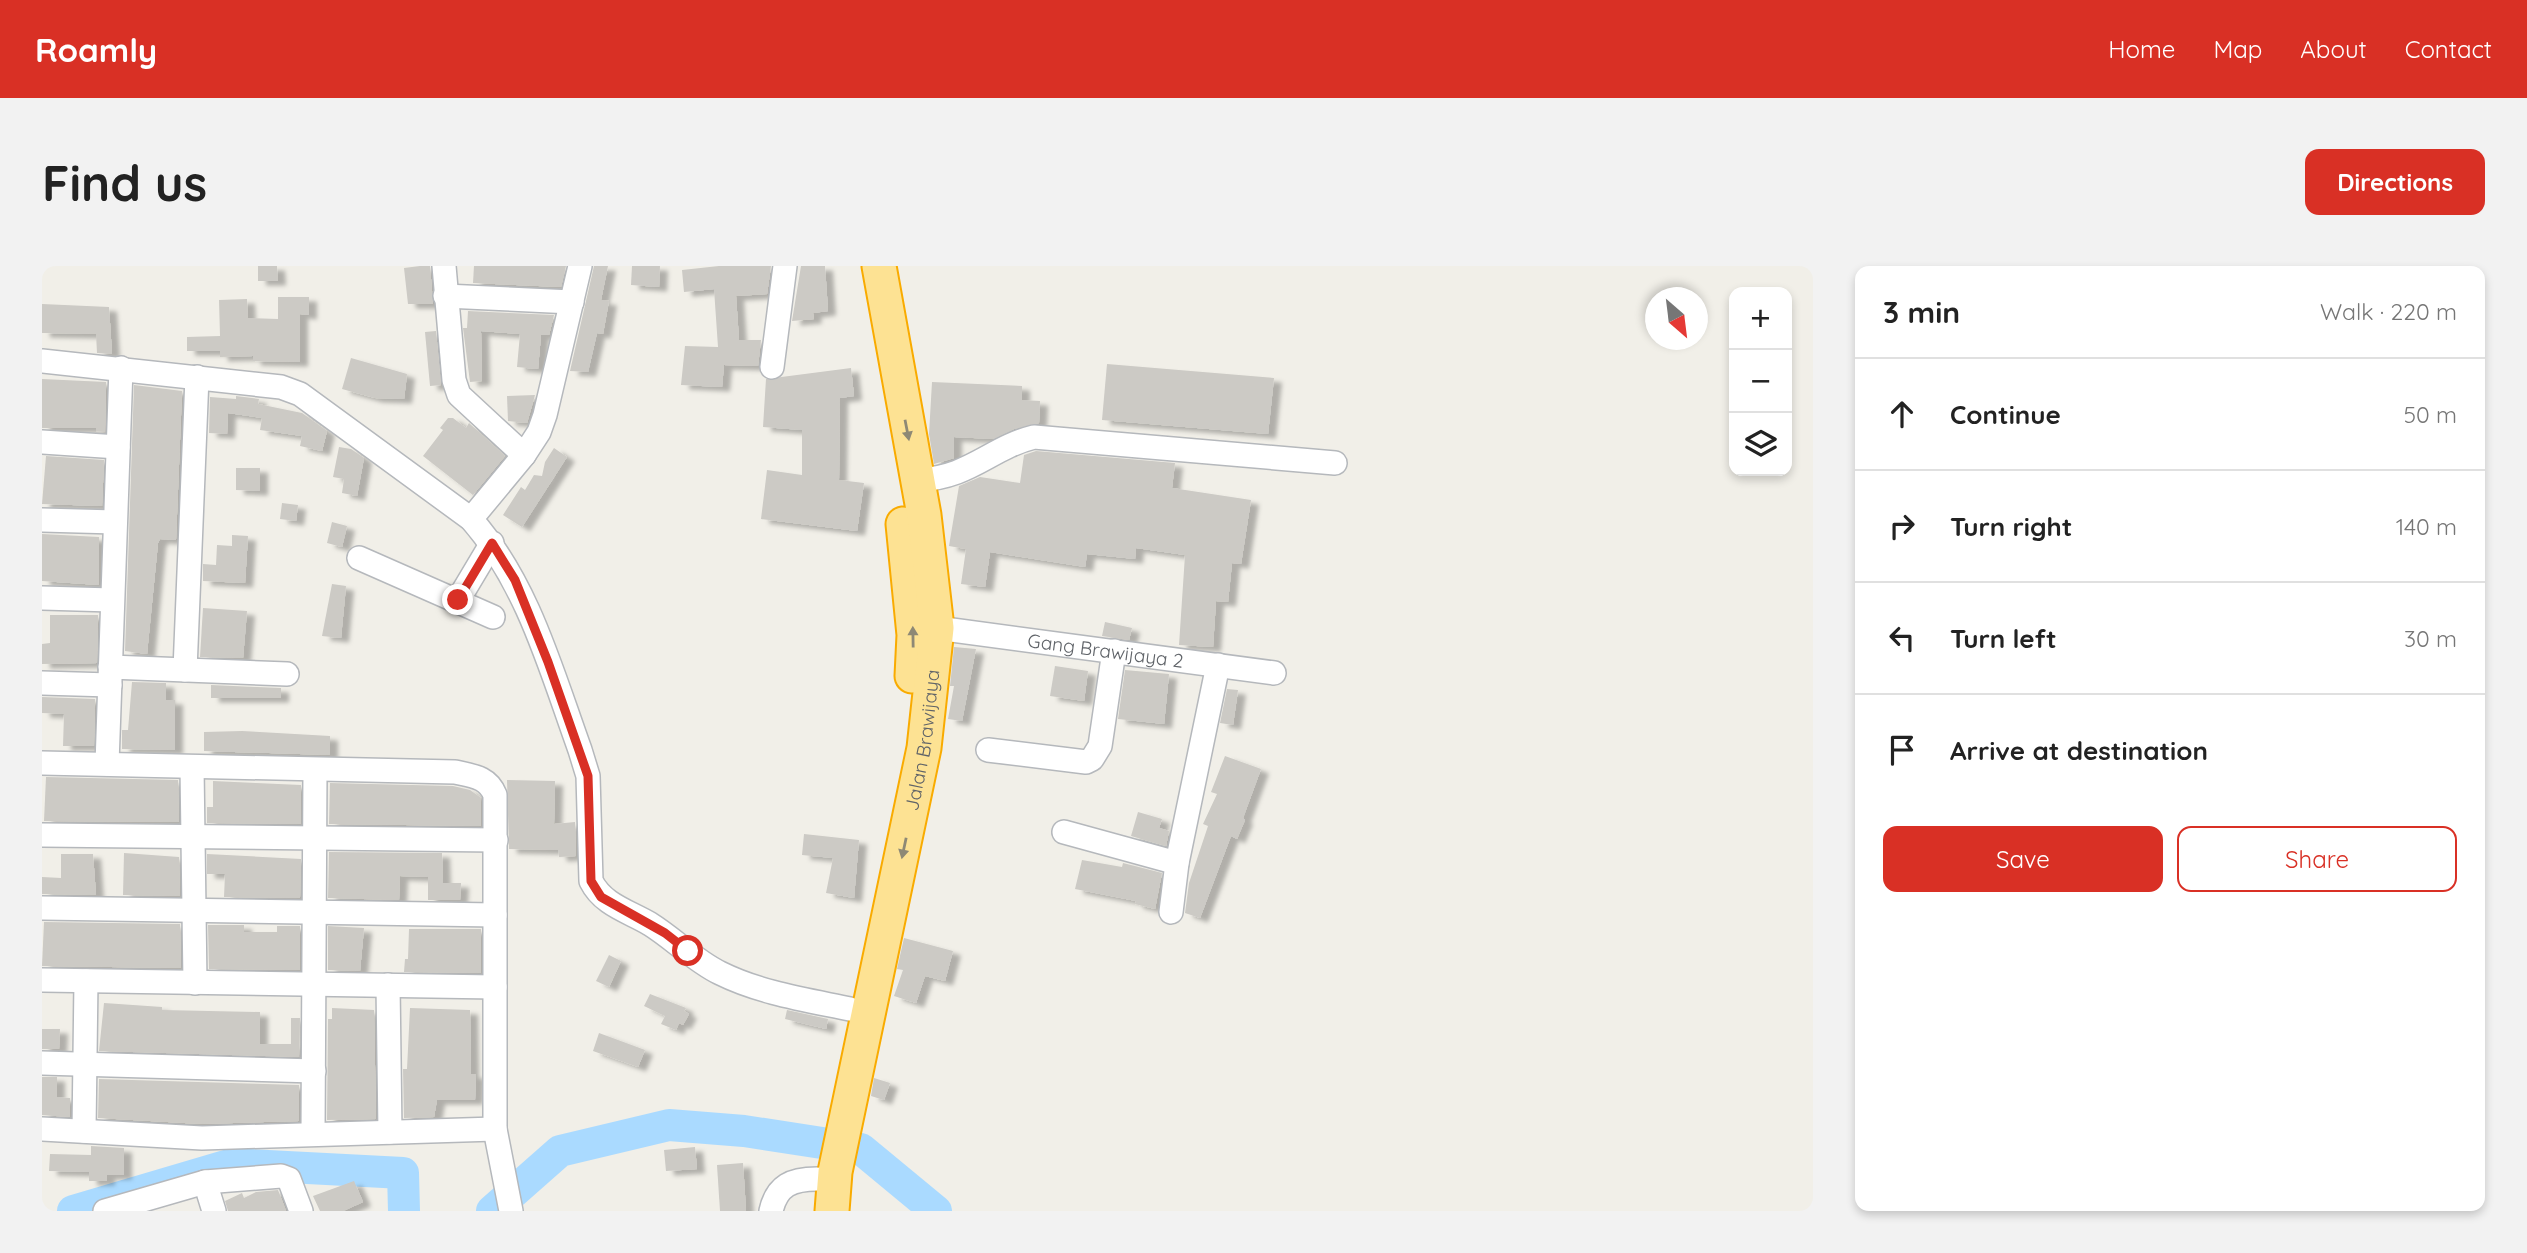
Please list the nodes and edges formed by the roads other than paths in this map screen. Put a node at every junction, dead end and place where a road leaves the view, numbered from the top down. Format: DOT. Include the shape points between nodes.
graph roads {
  1 [pos="444,266"];
  2 [pos="580,266"];
  3 [pos="785,266"];
  4 [pos="860,266"];
  5 [pos="879,266"];
  6 [pos="445,296"];
  7 [pos="572,302"];
  8 [pos="42,361"];
  9 [pos="772,367"];
  10 [pos="121,368"];
  11 [pos="197,377"];
  12 [pos="42,442"];
  13 [pos="118,447"];
  14 [pos="524,455"];
  15 [pos="1335,463"];
  16 [pos="917,480"];
  17 [pos="471,519"];
  18 [pos="42,520"];
  19 [pos="116,522"];
  20 [pos="492,543"];
  21 [pos="359,558"];
  22 [pos="42,598"];
  23 [pos="113,600"];
  24 [pos="458,600"];
  25 [pos="494,617"];
  26 [pos="937,628"];
  27 [pos="1114,651"];
  28 [pos="1218,665"];
  29 [pos="185,670"];
  30 [pos="1274,673"];
  31 [pos="287,674"];
  32 [pos="110,676"];
  33 [pos="42,683"];
  34 [pos="988,750"];
  35 [pos="42,762"];
  36 [pos="107,764"];
  37 [pos="192,767"];
  38 [pos="315,771"];
  39 [pos="1064,832"];
  40 [pos="42,835"];
  41 [pos="193,838"];
  42 [pos="314,839"];
  43 [pos="496,840"];
  44 [pos="1177,863"];
  45 [pos="42,908"];
  46 [pos="194,911"];
  47 [pos="314,912"];
  48 [pos="1171,912"];
  49 [pos="495,915"];
  50 [pos="42,980"];
  51 [pos="86,981"];
  52 [pos="195,983"];
  53 [pos="314,985"];
  54 [pos="388,985"];
  55 [pos="495,987"];
  56 [pos="850,1009"];
  57 [pos="42,1063"];
  58 [pos="85,1065"];
  59 [pos="314,1071"];
  60 [pos="840,1110"];
  61 [pos="42,1129"];
  62 [pos="495,1129"];
  63 [pos="84,1132"];
  64 [pos="390,1132"];
  65 [pos="313,1134"];
  66 [pos="205,1182"];
  67 [pos="821,1182"];
  68 [pos="120,1208"];
  69 [pos="214,1211"];
  70 [pos="300,1211"];
  71 [pos="511,1211"];
  72 [pos="771,1211"];
  73 [pos="832,1211"];
  1 -- 6 [label="street"];
  2 -- 7 [label="street"];
  3 -- 9 [label="street"];
  56 -- 4 [label="highway, Jalan Brawijaya, one-way" via="906,731 914,635 908,557"];
  5 -- 16 [label="highway, Jalan Brawijaya, one-way"];
  6 -- 7 [label="street"];
  6 -- 14 [label="street" via="459,395"];
  7 -- 14 [label="street" via="540,432"];
  8 -- 10 [label="street"];
  10 -- 11 [label="street"];
  10 -- 13 [label="street"];
  11 -- 17 [label="street" via="281,387 300,394"];
  11 -- 29 [label="street"];
  12 -- 13 [label="street"];
  13 -- 19 [label="street"];
  14 -- 17 [label="street"];
  15 -- 16 [label="street" via="1034,437 965,470"];
  16 -- 26 [label="highway, Jalan Brawijaya"];
  17 -- 20 [label="street"];
  18 -- 19 [label="street"];
  19 -- 23 [label="street"];
  20 -- 24 [label="street"];
  20 -- 56 [label="street" via="525,604 588,776 591,881 596,890 719,973 761,989"];
  21 -- 24 [label="street"];
  22 -- 23 [label="street"];
  23 -- 32 [label="street"];
  24 -- 25 [label="street"];
  26 -- 27 [label="street, Gang Brawijaya 2"];
  26 -- 60 [label="highway, Jalan Brawijaya, one-way" via="924,748"];
  27 -- 28 [label="street, Gang Brawijaya 2"];
  27 -- 34 [label="street" via="1100,746 1092,759 1086,762"];
  28 -- 30 [label="street, Gang Brawijaya 2"];
  28 -- 44 [label="street"];
  29 -- 31 [label="street"];
  29 -- 32 [label="street"];
  32 -- 33 [label="street"];
  32 -- 36 [label="street"];
  35 -- 36 [label="street"];
  36 -- 37 [label="street"];
  37 -- 38 [label="street"];
  37 -- 41 [label="street"];
  38 -- 42 [label="street"];
  38 -- 43 [label="street" via="455,772 479,777 491,785 495,795"];
  39 -- 44 [label="street"];
  40 -- 41 [label="street"];
  41 -- 42 [label="street"];
  41 -- 46 [label="street"];
  42 -- 43 [label="street"];
  42 -- 47 [label="street"];
  43 -- 49 [label="street"];
  44 -- 48 [label="street"];
  45 -- 46 [label="street"];
  46 -- 47 [label="street"];
  46 -- 52 [label="street"];
  47 -- 49 [label="street"];
  47 -- 53 [label="street"];
  49 -- 55 [label="street"];
  50 -- 51 [label="street"];
  51 -- 52 [label="street"];
  51 -- 58 [label="street"];
  52 -- 53 [label="street"];
  53 -- 54 [label="street"];
  53 -- 59 [label="street"];
  54 -- 55 [label="street"];
  54 -- 64 [label="street"];
  55 -- 62 [label="street"];
  56 -- 60 [label="highway, Jalan Brawijaya"];
  57 -- 58 [label="street"];
  58 -- 59 [label="street"];
  58 -- 63 [label="street"];
  59 -- 65 [label="street"];
  60 -- 67 [label="highway, Jalan Brawijaya"];
  61 -- 63 [label="street"];
  62 -- 64 [label="street"];
  62 -- 71 [label="street"];
  63 -- 65 [label="street" via="202,1138"];
  64 -- 65 [label="street"];
  66 -- 68 [label="street"];
  66 -- 69 [label="street"];
  66 -- 70 [label="street" via="284,1177"];
  67 -- 72 [label="street" via="800,1179 786,1184 774,1197"];
  67 -- 73 [label="highway, Jalan Brawijaya"];
}
